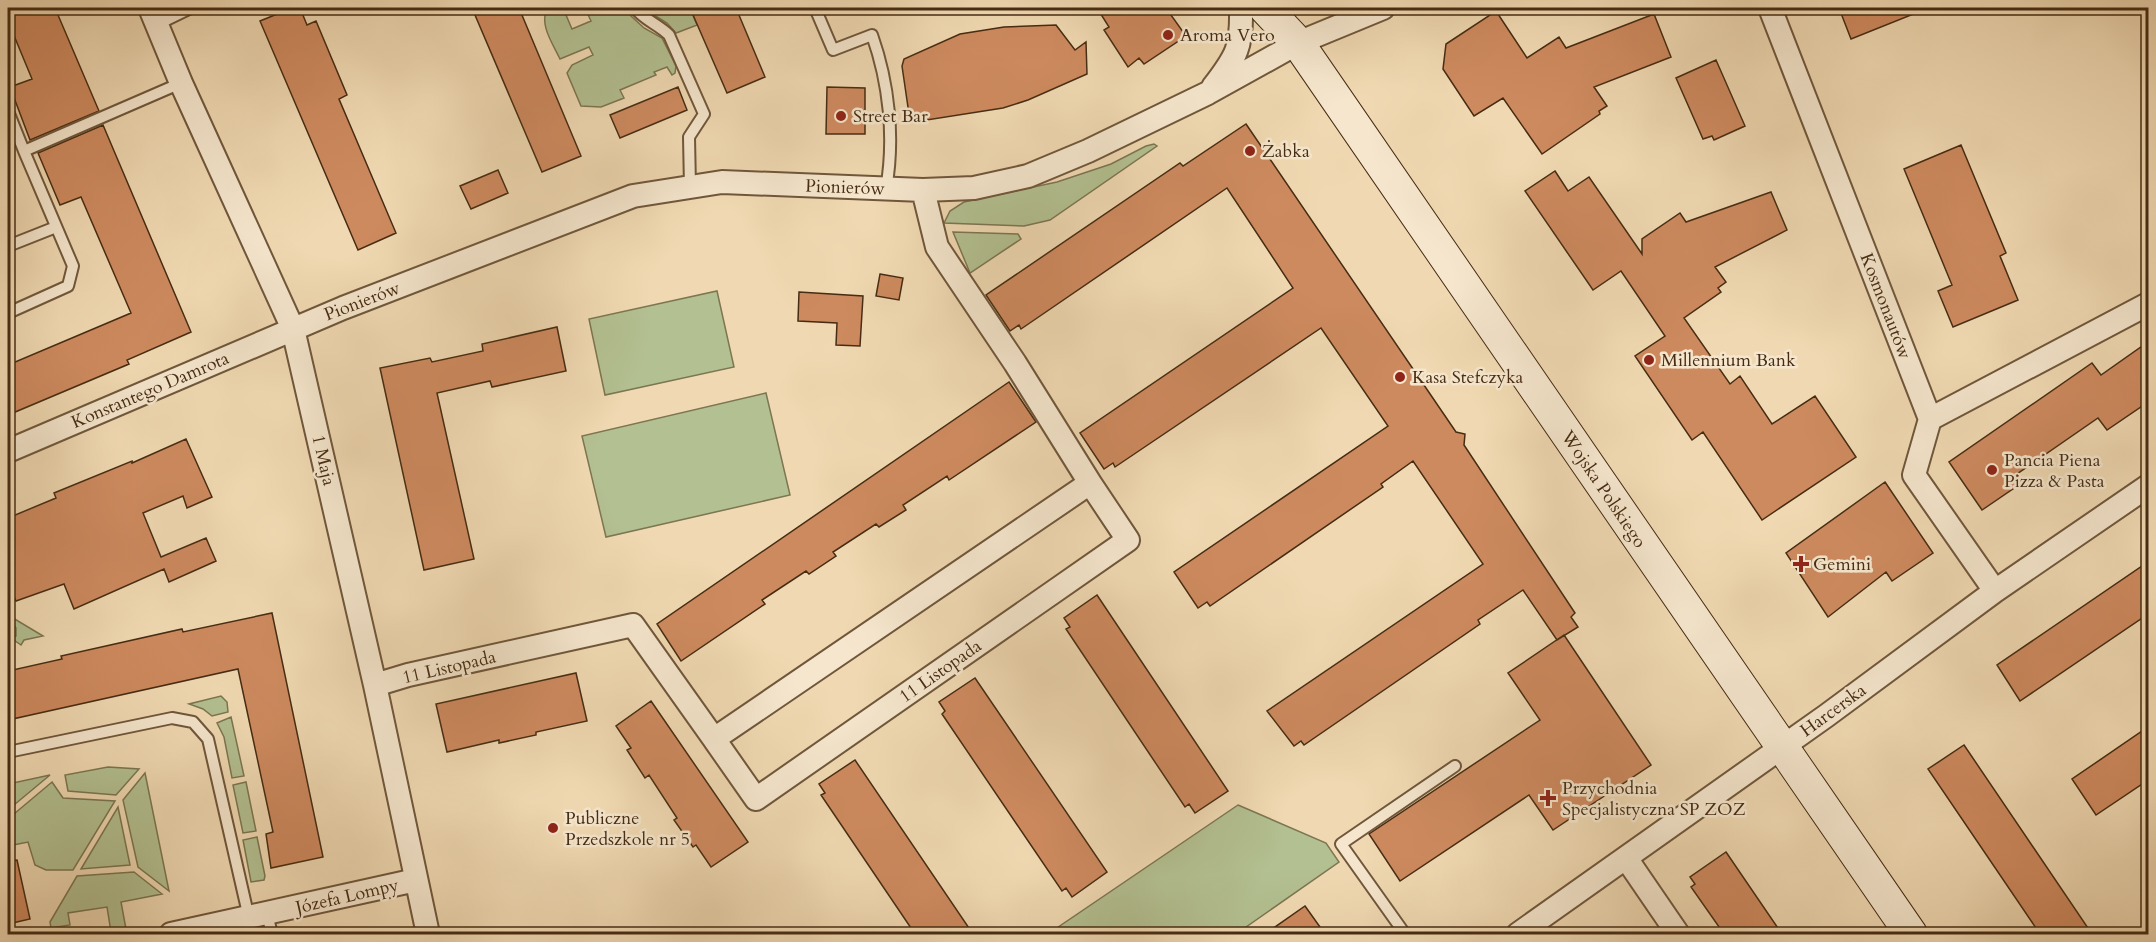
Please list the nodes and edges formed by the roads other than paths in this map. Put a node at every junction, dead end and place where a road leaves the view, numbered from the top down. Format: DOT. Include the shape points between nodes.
graph roads {
  1 [pos="191,8"];
  2 [pos="635,8"];
  3 [pos="814,8"];
  4 [pos="1241,8"];
  5 [pos="1265,8"];
  6 [pos="1283,8"];
  7 [pos="1383,8"];
  8 [pos="1770,8"];
  9 [pos="151,12"];
  10 [pos="1298,43"];
  11 [pos="181,83"];
  12 [pos="1208,93"];
  13 [pos="8,111"];
  14 [pos="24,151"];
  15 [pos="690,187"];
  16 [pos="886,189"];
  17 [pos="923,190"];
  18 [pos="56,227"];
  19 [pos="8,246"];
  20 [pos="2148,304"];
  21 [pos="8,313"];
  22 [pos="293,329"];
  23 [pos="1930,420"];
  24 [pos="8,451"];
  25 [pos="1090,483"];
  26 [pos="2148,486"];
  27 [pos="1995,591"];
  28 [pos="375,685"];
  29 [pos="714,740"];
  30 [pos="1781,748"];
  31 [pos="8,752"];
  32 [pos="1455,766"];
  33 [pos="1626,858"];
  34 [pos="417,880"];
  35 [pos="262,922"];
  36 [pos="171,934"];
  37 [pos="428,934"];
  38 [pos="1405,934"];
  39 [pos="1518,934"];
  40 [pos="1678,934"];
  41 [pos="1911,934"];
  1 -- 9 [label="lane"];
  2 -- 15 [label="lane" via="669,35 704,114 689,137"];
  3 -- 16 [label="lane" via="833,50 872,34 880,58 891,134"];
  4 -- 12 [label="street" via="1240,45 1233,61"];
  5 -- 10 [label="street, Wojska Polskiego"];
  6 -- 10 [label="street, Wojska Polskiego"];
  7 -- 10 [label="street, Pionierów"];
  8 -- 23 [label="street, Kosmonautów"];
  9 -- 11 [label="street, 1 Maja"];
  10 -- 12 [label="street, Pionierów"];
  10 -- 30 [label="street, Wojska Polskiego"];
  11 -- 14 [label="lane"];
  11 -- 22 [label="street, 1 Maja"];
  12 -- 17 [label="street, Pionierów" via="1028,176 974,188"];
  13 -- 14 [label="lane"];
  14 -- 18 [label="lane"];
  15 -- 16 [label="street, Pionierów" via="722,182"];
  15 -- 22 [label="street, Pionierów" via="633,196"];
  16 -- 17 [label="street, Pionierów"];
  17 -- 25 [label="street, 11 Listopada" via="937,247"];
  18 -- 19 [label="lane"];
  18 -- 21 [label="lane" via="73,266 68,286"];
  20 -- 23 [label="street"];
  22 -- 24 [label="street, Konstantego Damrota"];
  22 -- 28 [label="street, 1 Maja"];
  23 -- 27 [label="street" via="1914,475"];
  25 -- 29 [label="street"];
  25 -- 29 [label="street, 11 Listopada" via="1128,540 756,799"];
  26 -- 27 [label="street, Harcerska"];
  27 -- 30 [label="street, Harcerska"];
  28 -- 29 [label="street, 11 Listopada" via="633,625"];
  28 -- 34 [label="street, 1 Maja"];
  30 -- 33 [label="street, Harcerska"];
  30 -- 41 [label="street, Wojska Polskiego"];
  31 -- 35 [label="lane" via="172,718 193,722 208,739"];
  32 -- 38 [label="lane" via="1341,844"];
  33 -- 39 [label="street, Harcerska"];
  33 -- 40 [label="street"];
  34 -- 35 [label="street, Józefa Lompy"];
  34 -- 37 [label="street, 1 Maja"];
  35 -- 36 [label="street, Józefa Lompy"];
}
